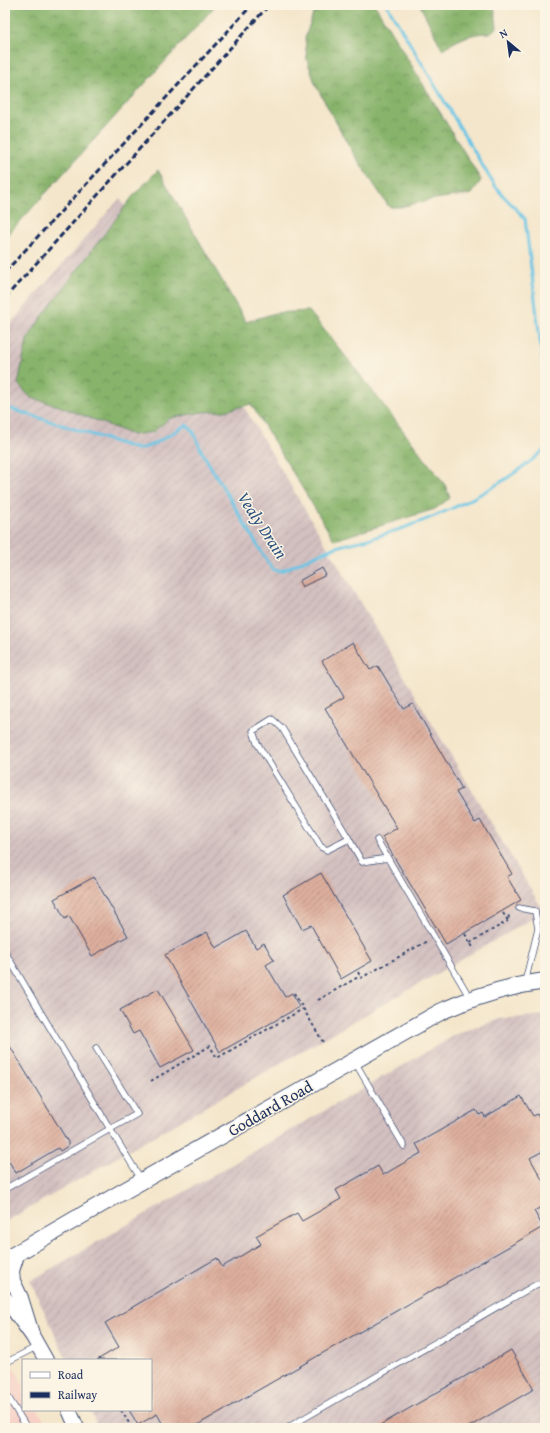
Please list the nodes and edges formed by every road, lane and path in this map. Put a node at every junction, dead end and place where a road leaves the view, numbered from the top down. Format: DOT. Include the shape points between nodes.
graph roads {
  1 [pos="348,839"];
  2 [pos="378,840"];
  3 [pos="388,858"];
  4 [pos="519,908"];
  5 [pos="503,913"];
  6 [pos="509,915"];
  7 [pos="508,921"];
  8 [pos="465,934"];
  9 [pos="433,937"];
  10 [pos="470,943"];
  11 [pos="474,949"];
  12 [pos="5,952"];
  13 [pos="358,972"];
  14 [pos="360,976"];
  15 [pos="545,982"];
  16 [pos="524,984"];
  17 [pos="294,993"];
  18 [pos="471,999"];
  19 [pos="318,1000"];
  20 [pos="303,1009"];
  21 [pos="323,1042"];
  22 [pos="96,1048"];
  23 [pos="354,1060"];
  24 [pos="151,1081"];
  25 [pos="110,1129"];
  26 [pos="404,1146"];
  27 [pos="142,1180"];
  28 [pos="5,1189"];
  29 [pos="11,1256"];
  30 [pos="545,1284"];
  31 [pos="5,1298"];
  32 [pos="36,1341"];
  33 [pos="45,1359"];
  34 [pos="5,1363"];
  35 [pos="5,1392"];
  36 [pos="69,1411"];
  37 [pos="122,1411"];
  38 [pos="26,1428"];
  39 [pos="77,1428"];
  40 [pos="132,1428"];
  41 [pos="287,1428"];
  1 -- 1 [label="lane" via="282,728 272,719 253,731 257,743 321,847 327,850"];
  1 -- 3 [label="lane" via="362,862"];
  2 -- 3 [label="lane"];
  3 -- 9 [label="lane"];
  4 -- 16 [label="lane" via="535,911 538,929"];
  5 -- 7 [label="path"];
  6 -- 7 [label="path"];
  7 -- 10 [label="path"];
  8 -- 10 [label="path"];
  9 -- 14 [label="path" via="361,978"];
  9 -- 18 [label="lane"];
  10 -- 11 [label="path"];
  12 -- 25 [label="lane"];
  13 -- 14 [label="path"];
  14 -- 19 [label="path"];
  15 -- 16 [label="main road, Goddard Road"];
  16 -- 18 [label="main road, Goddard Road"];
  17 -- 20 [label="path"];
  18 -- 23 [label="main road, Goddard Road" via="442,1011"];
  20 -- 21 [label="path"];
  20 -- 24 [label="path" via="217,1058 210,1046"];
  22 -- 25 [label="lane" via="137,1114"];
  23 -- 26 [label="lane"];
  23 -- 27 [label="main road, Goddard Road"];
  25 -- 27 [label="lane"];
  25 -- 28 [label="lane"];
  27 -- 29 [label="main road, Goddard Road"];
  29 -- 32 [label="street" via="13,1281"];
  30 -- 41 [label="lane" via="538,1284"];
  31 -- 32 [label="street"];
  32 -- 33 [label="street"];
  32 -- 34 [label="lane"];
  35 -- 38 [label="lane"];
  36 -- 39 [label="street"];
  37 -- 40 [label="path"];
}
